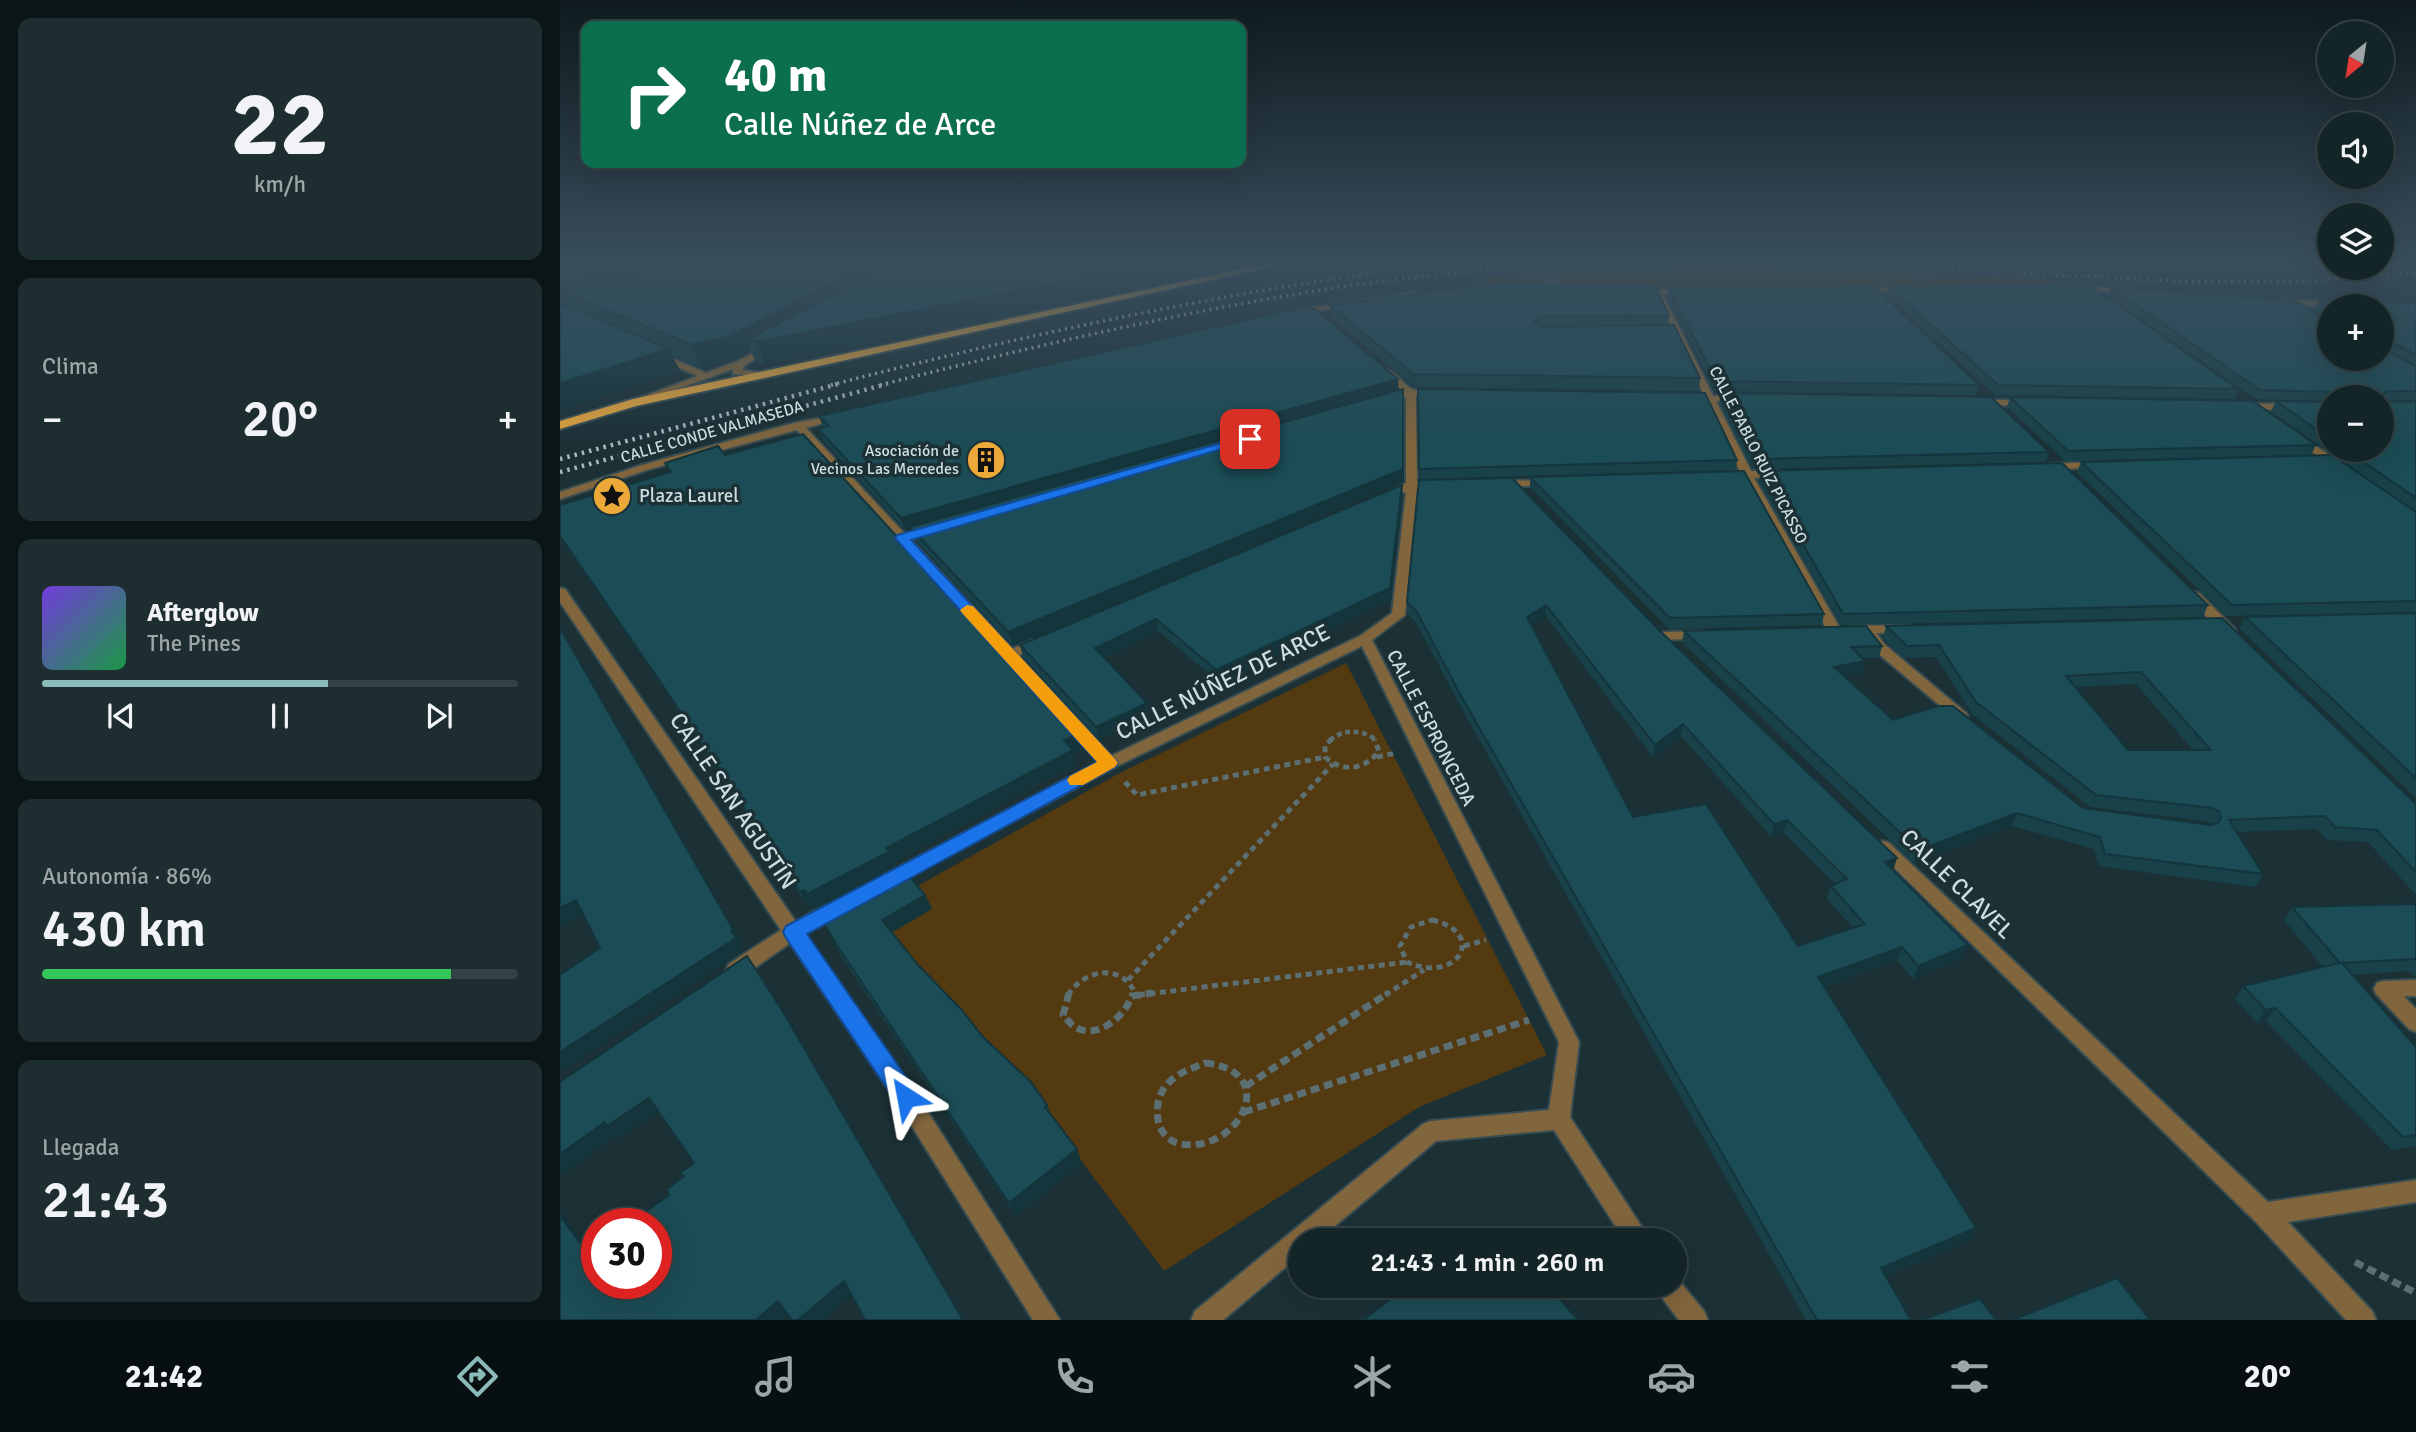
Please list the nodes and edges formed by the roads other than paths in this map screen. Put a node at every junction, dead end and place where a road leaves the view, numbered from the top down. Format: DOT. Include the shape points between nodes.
graph roads {
  1 [pos="996,325"];
  2 [pos="1674,325"];
  3 [pos="1665,332"];
  4 [pos="1678,332"];
  5 [pos="777,343"];
  6 [pos="653,353"];
  7 [pos="1371,359"];
  8 [pos="741,363"];
  9 [pos="704,375"];
  10 [pos="761,375"];
  11 [pos="1410,393"];
  12 [pos="1981,393"];
  13 [pos="1451,394"];
  14 [pos="1683,398"];
  15 [pos="1710,398"];
  16 [pos="1750,399"];
  17 [pos="2243,399"];
  18 [pos="1964,402"];
  19 [pos="633,403"];
  20 [pos="1991,403"];
  21 [pos="1370,404"];
  22 [pos="2033,404"];
  23 [pos="2317,406"];
  24 [pos="2226,407"];
  25 [pos="2254,407"];
  26 [pos="852,413"];
  27 [pos="2011,421"];
  28 [pos="2276,422"];
  29 [pos="560,425"];
  30 [pos="797,425"];
  31 [pos="2287,429"];
  32 [pos="2317,451"];
  33 [pos="2303,460"];
  34 [pos="2317,460"];
  35 [pos="2333,462"];
  36 [pos="2114,465"];
  37 [pos="2033,467"];
  38 [pos="1788,474"];
  39 [pos="1747,475"];
  40 [pos="2352,475"];
  41 [pos="1720,476"];
  42 [pos="1557,482"];
  43 [pos="1490,484"];
  44 [pos="1517,484"];
  45 [pos="1412,485"];
  46 [pos="1451,485"];
  47 [pos="560,496"];
  48 [pos="1374,501"];
  49 [pos="1535,503"];
  50 [pos="942,527"];
  51 [pos="902,538"];
  52 [pos="2184,586"];
  53 [pos="560,593"];
  54 [pos="2229,623"];
  55 [pos="2194,624"];
  56 [pos="1922,629"];
  57 [pos="1868,630"];
  58 [pos="1716,634"];
  59 [pos="1047,639"];
  60 [pos="1365,639"];
  61 [pos="2241,642"];
  62 [pos="1009,655"];
  63 [pos="1684,655"];
  64 [pos="1977,729"];
  65 [pos="1109,763"];
  66 [pos="1874,838"];
  67 [pos="878,886"];
  68 [pos="854,899"];
  69 [pos="793,932"];
  70 [pos="727,976"];
  71 [pos="2416,988"];
  72 [pos="2416,1023"];
  73 [pos="1559,1119"];
  74 [pos="2416,1191"];
  75 [pos="2264,1214"];
  76 [pos="1630,1228"];
  77 [pos="1678,1298"];
  78 [pos="1047,1320"];
  79 [pos="1204,1320"];
  80 [pos="1695,1320"];
  81 [pos="2363,1320"];
  1 -- 10 [label="highway"];
  2 -- 4 [label="street, CALLE PABLO RUIZ PICASSO"];
  3 -- 4 [label="street"];
  4 -- 15 [label="street, CALLE PABLO RUIZ PICASSO"];
  5 -- 8 [label="street"];
  6 -- 9 [label="street"];
  7 -- 11 [label="street"];
  8 -- 9 [label="street"];
  8 -- 10 [label="street" via="736,372"];
  9 -- 19 [label="street"];
  10 -- 19 [label="highway"];
  11 -- 13 [label="street"];
  11 -- 21 [label="street"];
  11 -- 45 [label="street, CALLE ESPRONCEDA"];
  12 -- 20 [label="street"];
  14 -- 15 [label="street"];
  15 -- 16 [label="street"];
  15 -- 39 [label="street, CALLE PABLO RUIZ PICASSO"];
  17 -- 25 [label="street"];
  18 -- 20 [label="street"];
  19 -- 29 [label="highway"];
  20 -- 22 [label="street"];
  20 -- 27 [label="street"];
  23 -- 25 [label="street"];
  24 -- 25 [label="street"];
  25 -- 28 [label="street"];
  26 -- 30 [label="street, CALLE CONDE VALMASEDA"];
  30 -- 47 [label="street, CALLE CONDE VALMASEDA"];
  30 -- 51 [label="street"];
  31 -- 32 [label="street"];
  33 -- 34 [label="street"];
  35 -- 40 [label="street"];
  36 -- 37 [label="street"];
  38 -- 39 [label="street"];
  39 -- 41 [label="street"];
  39 -- 57 [label="street, CALLE PABLO RUIZ PICASSO" via="1827,630"];
  42 -- 44 [label="street"];
  43 -- 44 [label="street"];
  44 -- 49 [label="street"];
  45 -- 46 [label="street"];
  45 -- 48 [label="street"];
  45 -- 60 [label="street, CALLE ESPRONCEDA" via="1398,615"];
  50 -- 51 [label="street"];
  51 -- 62 [label="street"];
  52 -- 54 [label="street"];
  53 -- 69 [label="street, CALLE SAN AGUSTÍN"];
  54 -- 55 [label="street"];
  54 -- 61 [label="street"];
  56 -- 57 [label="street"];
  57 -- 64 [label="street" via="1879,647"];
  58 -- 63 [label="street" via="1659,631"];
  59 -- 62 [label="street"];
  60 -- 65 [label="street, CALLE NÚÑEZ DE ARCE"];
  60 -- 73 [label="street, CALLE ESPRONCEDA" via="1569,1042"];
  62 -- 65 [label="street"];
  65 -- 67 [label="street, CALLE NÚÑEZ DE ARCE"];
  66 -- 75 [label="street, CALLE CLAVEL"];
  68 -- 69 [label="street"];
  69 -- 70 [label="street"];
  69 -- 78 [label="street, CALLE SAN AGUSTÍN" via="906,1097"];
  71 -- 72 [label="street" via="2384,989"];
  73 -- 76 [label="street"];
  73 -- 79 [label="street" via="1431,1130"];
  74 -- 75 [label="street"];
  75 -- 81 [label="street, CALLE CLAVEL"];
  77 -- 80 [label="street"];
}
